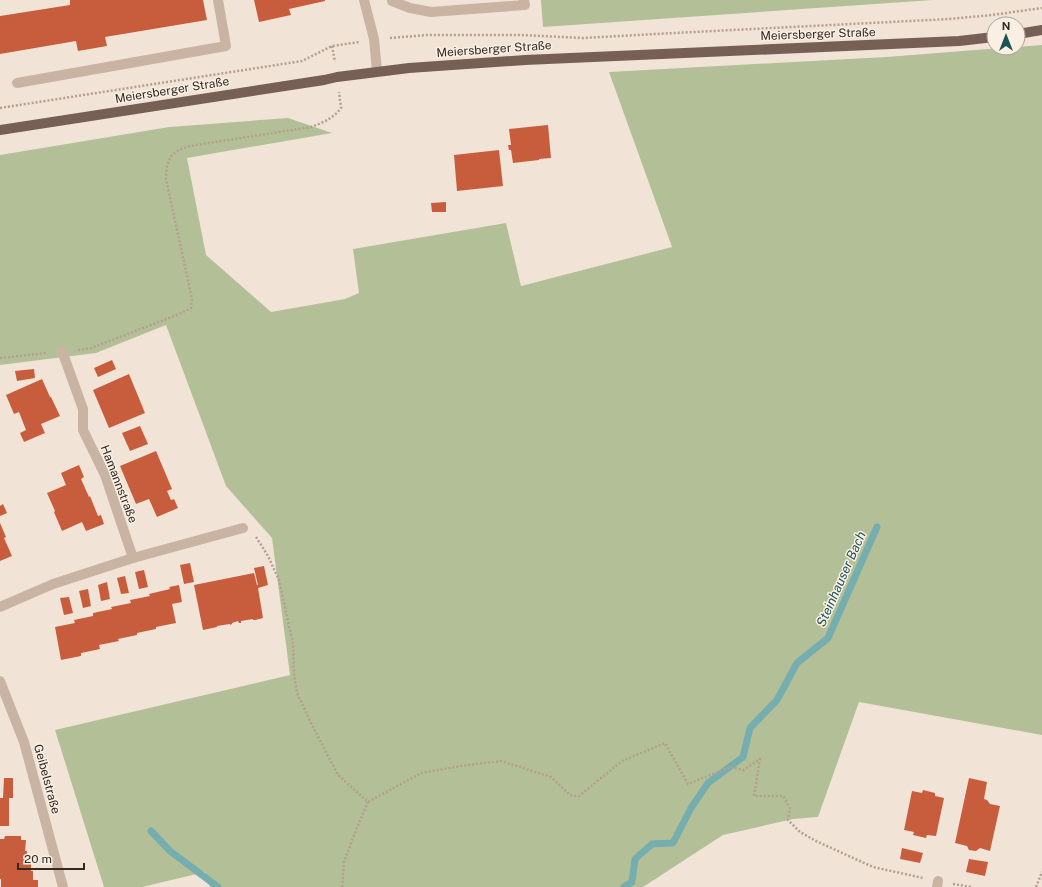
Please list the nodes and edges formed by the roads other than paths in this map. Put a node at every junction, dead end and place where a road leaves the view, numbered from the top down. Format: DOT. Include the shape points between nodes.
graph roads {
  1 [pos="218,0"];
  2 [pos="364,0"];
  3 [pos="392,0"];
  4 [pos="524,0"];
  5 [pos="1042,30"];
  6 [pos="1026,33"];
  7 [pos="986,39"];
  8 [pos="377,71"];
  9 [pos="17,82"];
  10 [pos="0,130"];
  11 [pos="62,352"];
  12 [pos="243,528"];
  13 [pos="133,558"];
  14 [pos="0,607"];
  15 [pos="0,681"];
  16 [pos="62,887"];
  1 -- 9 [label="street" via="226,46"];
  2 -- 8 [label="street" via="374,40"];
  3 -- 4 [label="street" via="410,8 431,12 525,5"];
  5 -- 6 [label="main road"];
  7 -- 8 [label="main road, Meiersberger Straße" via="525,60"];
  8 -- 10 [label="main road, Meiersberger Straße"];
  11 -- 13 [label="street, Hamannstraße" via="83,410 83,430 105,475"];
  12 -- 13 [label="street"];
  13 -- 14 [label="street" via="53,584"];
  15 -- 16 [label="street, Geibelstraße" via="24,742"];
}
